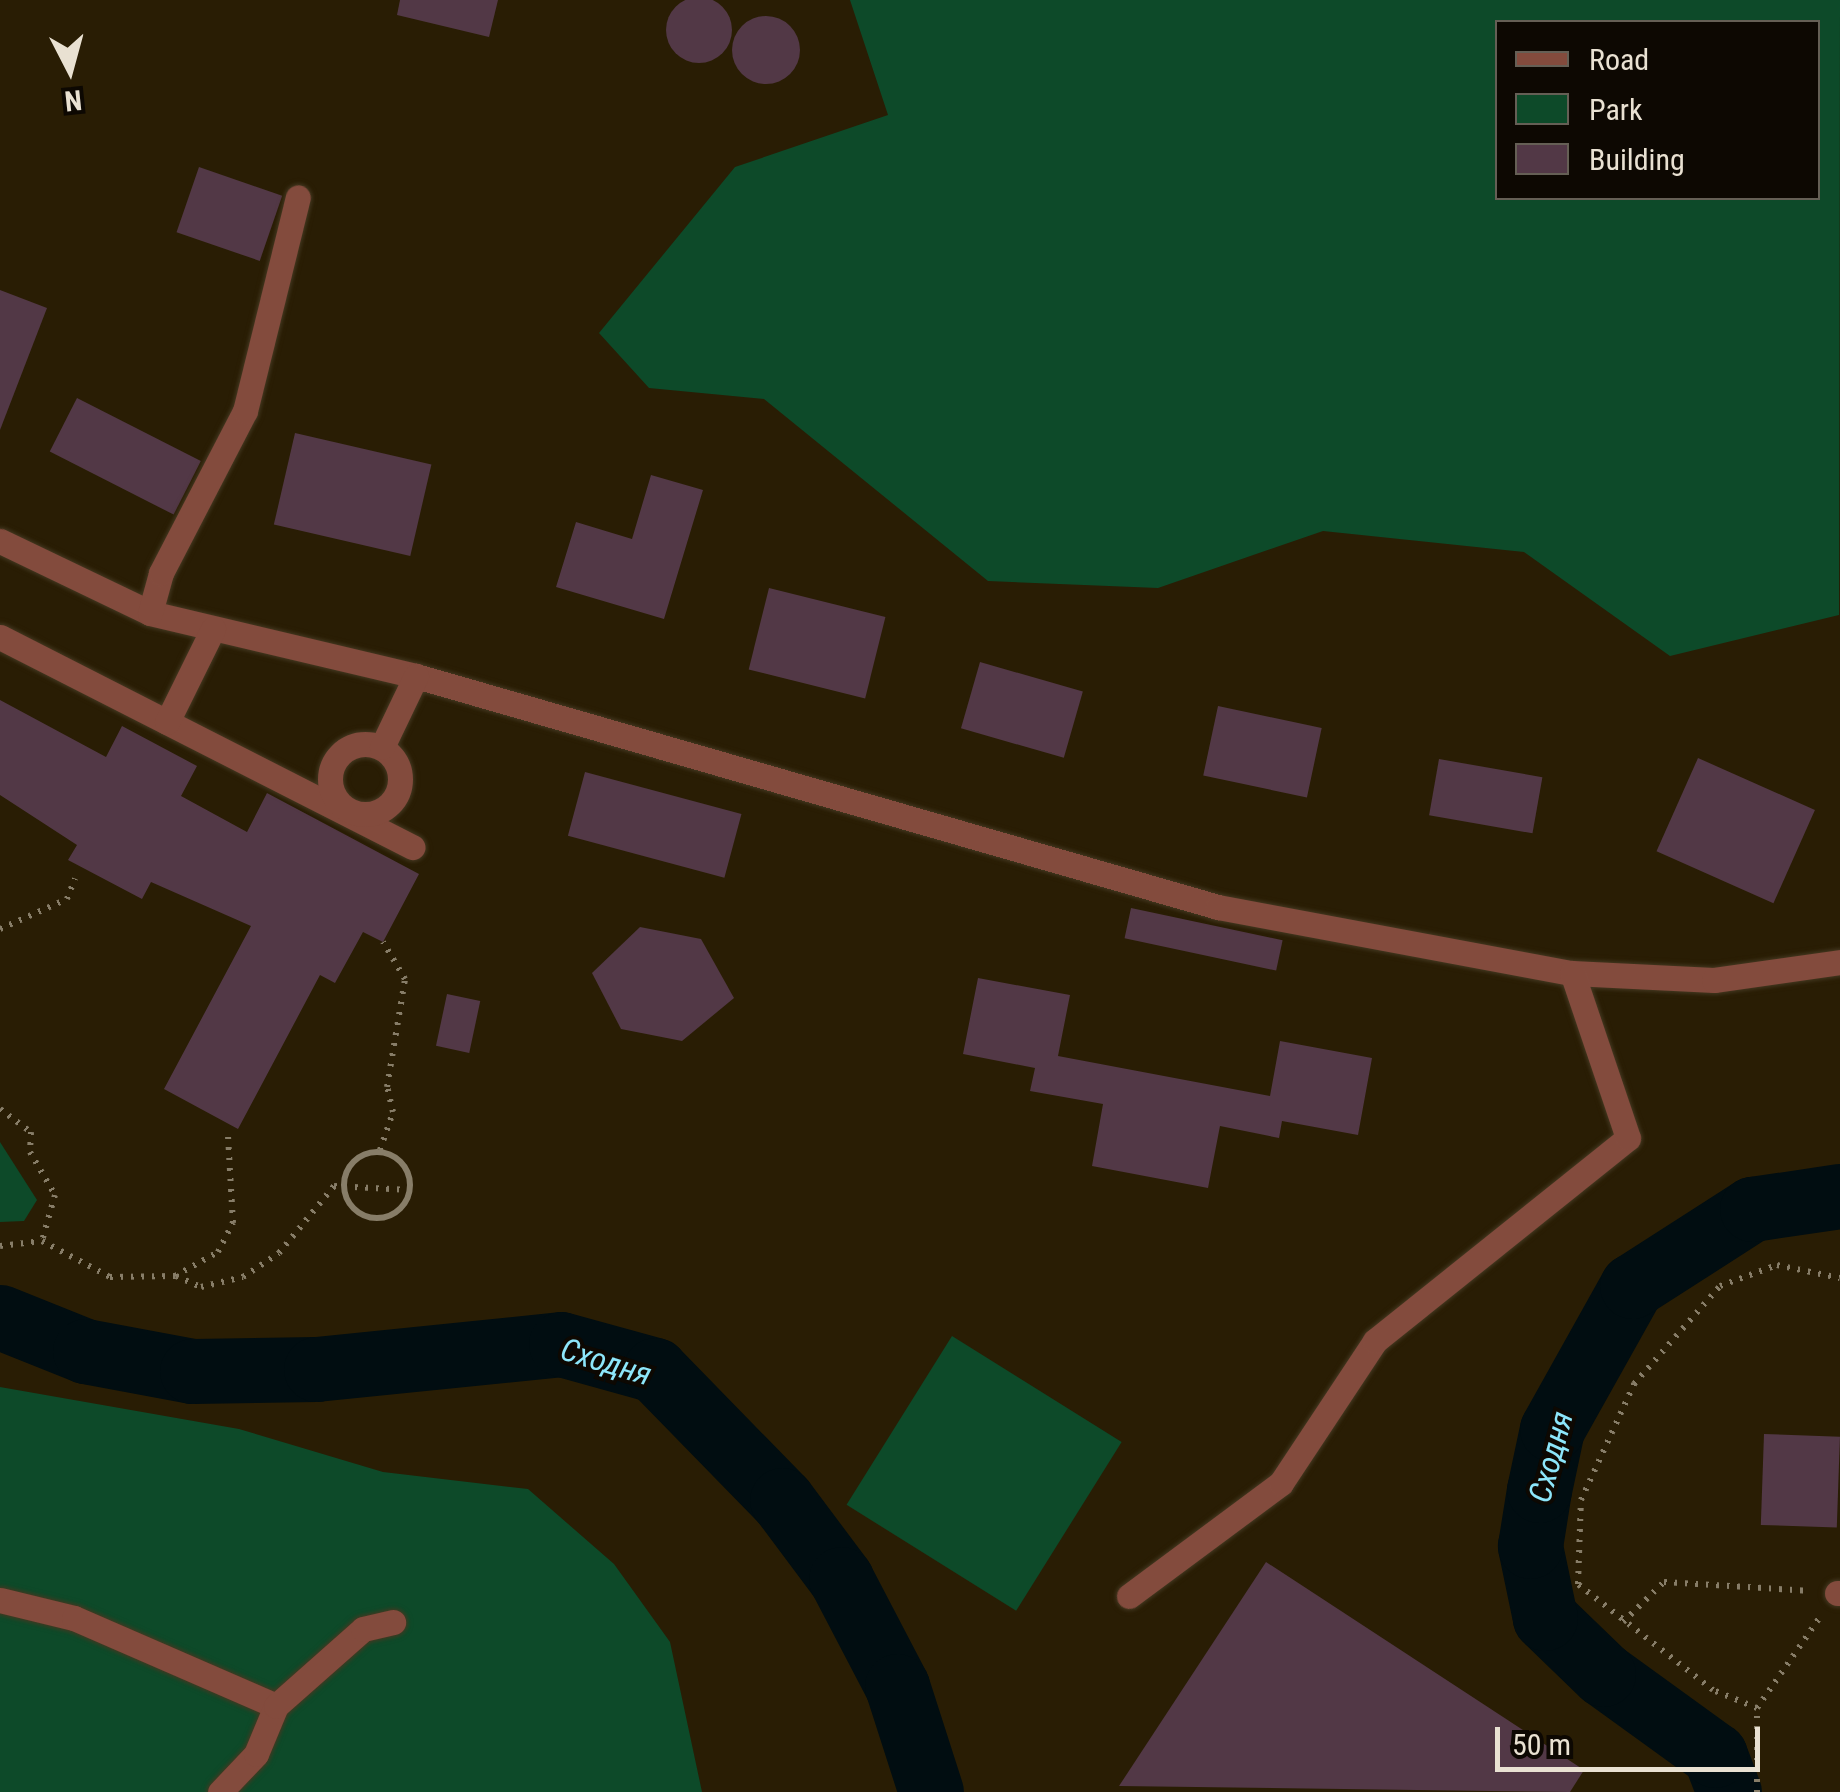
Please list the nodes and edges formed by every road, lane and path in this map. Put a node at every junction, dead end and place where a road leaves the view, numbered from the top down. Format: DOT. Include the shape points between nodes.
graph roads {
  1 [pos="298,197"];
  2 [pos="0,541"];
  3 [pos="150,613"];
  4 [pos="214,629"];
  5 [pos="0,637"];
  6 [pos="416,676"];
  7 [pos="167,722"];
  8 [pos="382,747"];
  9 [pos="346,812"];
  10 [pos="413,847"];
  11 [pos="75,878"];
  12 [pos="0,929"];
  13 [pos="383,942"];
  14 [pos="1835,968"];
  15 [pos="1572,973"];
  16 [pos="0,1109"];
  17 [pos="228,1136"];
  18 [pos="380,1150"];
  19 [pos="345,1183"];
  20 [pos="410,1190"];
  21 [pos="42,1241"];
  22 [pos="0,1246"];
  23 [pos="175,1276"];
  24 [pos="1840,1278"];
  25 [pos="1838,1593"];
  26 [pos="1129,1596"];
  27 [pos="0,1600"];
  28 [pos="392,1622"];
  29 [pos="1623,1622"];
  30 [pos="276,1706"];
  31 [pos="1757,1708"];
  32 [pos="220,1792"];
  33 [pos="1757,1792"];
  1 -- 3 [label="lane" via="245,411 161,573"];
  2 -- 3 [label="lane"];
  3 -- 4 [label="lane"];
  4 -- 6 [label="lane"];
  4 -- 7 [label="lane"];
  5 -- 7 [label="lane"];
  6 -- 8 [label="lane"];
  6 -- 15 [label="lane" via="1218,906"];
  7 -- 9 [label="lane"];
  8 -- 9 [label="lane" via="355,745 334,761 330,788"];
  8 -- 9 [label="lane" via="398,769 396,796 374,813"];
  9 -- 10 [label="lane"];
  11 -- 12 [label="path" via="67,899"];
  13 -- 18 [label="path" via="405,980 387,1087 393,1112"];
  14 -- 15 [label="lane" via="1714,980"];
  15 -- 26 [label="lane" via="1628,1138 1375,1341 1281,1483"];
  16 -- 21 [label="path" via="32,1132 30,1152 56,1195"];
  17 -- 23 [label="path" via="233,1222 218,1252"];
  18 -- 19 [label="path" via="354,1162"];
  18 -- 20 [label="path" via="401,1163"];
  19 -- 20 [label="path"];
  19 -- 20 [label="path" via="351,1206 372,1218 398,1211"];
  19 -- 23 [label="path" via="316,1201 279,1254 243,1277 200,1287"];
  21 -- 22 [label="path"];
  21 -- 23 [label="path" via="110,1277"];
  24 -- 29 [label="path" via="1778,1265 1720,1286 1634,1384 1581,1500 1578,1584"];
  25 -- 29 [label="path" via="1664,1582"];
  25 -- 31 [label="path"];
  27 -- 30 [label="lane" via="74,1618"];
  28 -- 30 [label="lane" via="363,1628"];
  29 -- 31 [label="path" via="1713,1690"];
  30 -- 32 [label="lane" via="256,1754"];
  31 -- 33 [label="path"];
}
